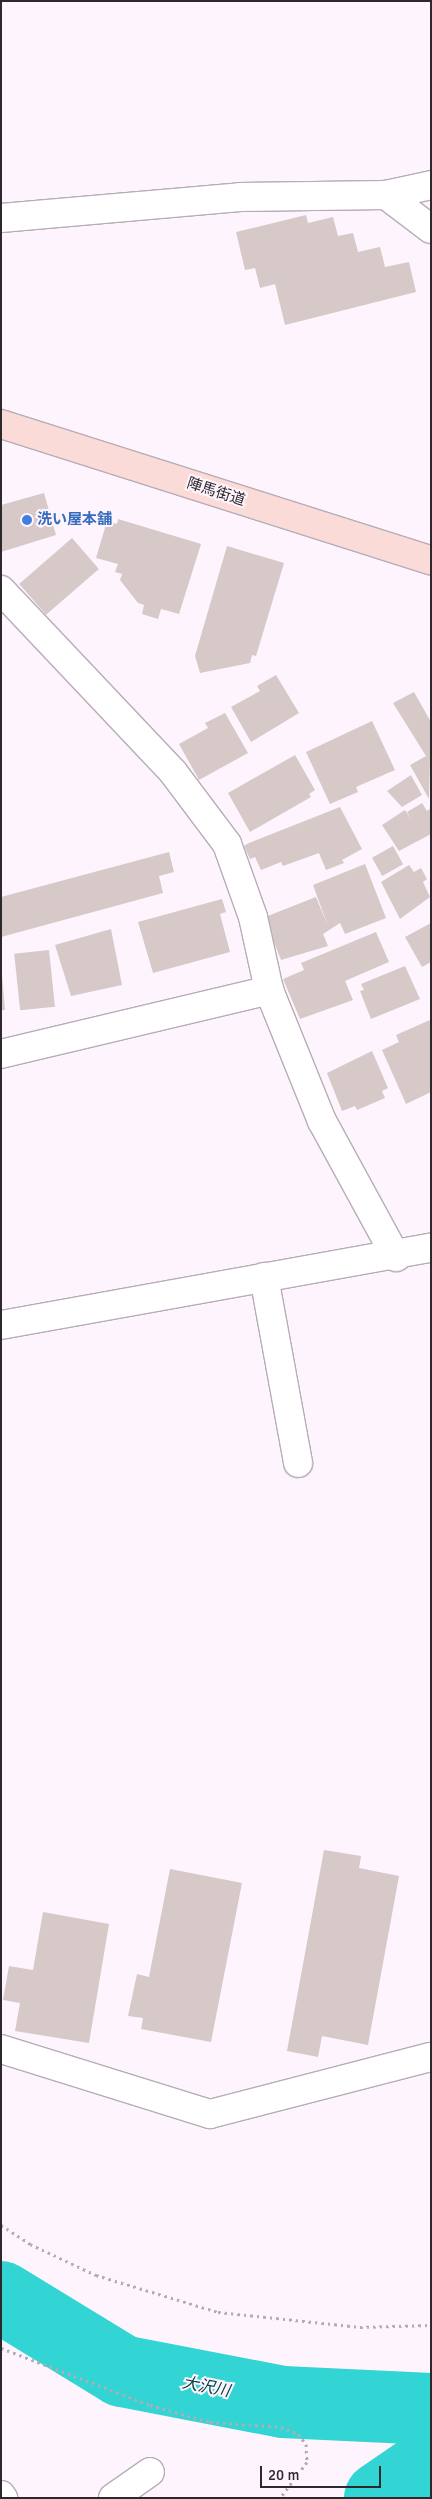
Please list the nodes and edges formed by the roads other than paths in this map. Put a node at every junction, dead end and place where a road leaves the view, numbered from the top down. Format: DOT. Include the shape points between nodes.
graph roads {
  1 [pos="431,185"];
  2 [pos="386,195"];
  3 [pos="1,218"];
  4 [pos="431,229"];
  5 [pos="1,424"];
  6 [pos="431,560"];
  7 [pos="1,590"];
  8 [pos="269,990"];
  9 [pos="1,1054"];
  10 [pos="431,1248"];
  11 [pos="396,1257"];
  12 [pos="264,1277"];
  13 [pos="1,1325"];
  14 [pos="298,1463"];
  15 [pos="1,2049"];
  16 [pos="431,2057"];
  17 [pos="150,2472"];
  18 [pos="113,2498"];
  1 -- 2 [label="street"];
  2 -- 3 [label="street" via="240,197"];
  2 -- 4 [label="street"];
  5 -- 6 [label="main road, 陣馬街道"];
  7 -- 8 [label="street" via="173,772 227,844 253,917"];
  8 -- 9 [label="street"];
  8 -- 11 [label="street" via="322,1121"];
  10 -- 11 [label="street"];
  11 -- 12 [label="street"];
  12 -- 13 [label="street"];
  12 -- 14 [label="street"];
  15 -- 16 [label="street" via="210,2114"];
  17 -- 18 [label="street"];
}
